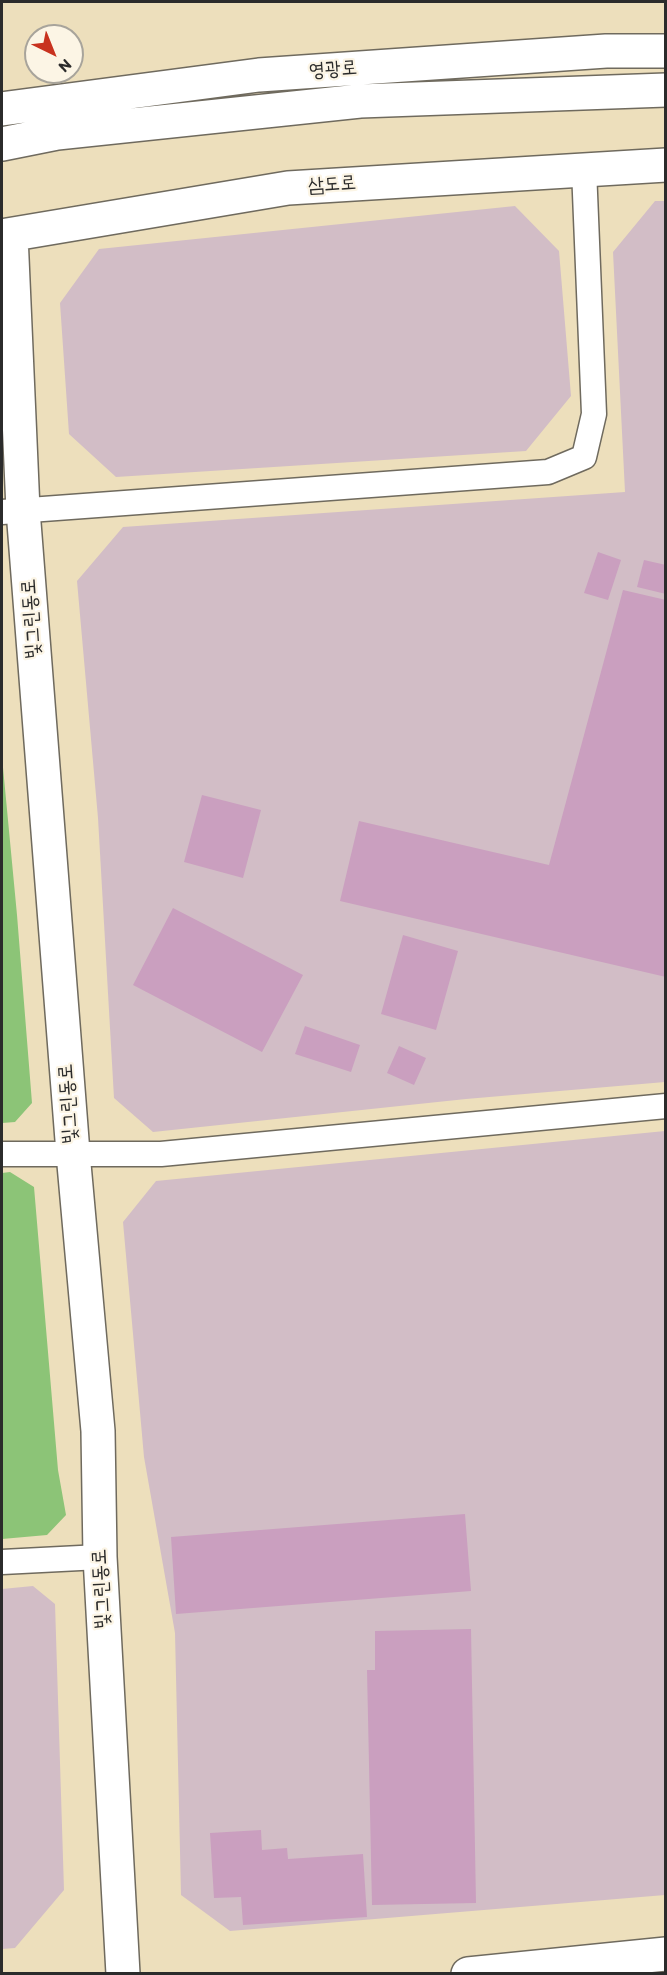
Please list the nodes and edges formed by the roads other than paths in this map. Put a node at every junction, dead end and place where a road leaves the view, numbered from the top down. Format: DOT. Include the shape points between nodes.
graph roads {
  1 [pos="666,51"];
  2 [pos="666,90"];
  3 [pos="2,109"];
  4 [pos="2,144"];
  5 [pos="666,165"];
  6 [pos="584,169"];
  7 [pos="6,235"];
  8 [pos="12,511"];
  9 [pos="666,1106"];
  10 [pos="73,1153"];
  11 [pos="2,1154"];
  12 [pos="100,1557"];
  13 [pos="2,1562"];
  14 [pos="666,1954"];
  15 [pos="123,1974"];
  16 [pos="468,1974"];
  1 -- 3 [label="main road, 영광로" via="606,51 259,75"];
  2 -- 4 [label="main road, 영광로" via="360,101 57,133"];
  5 -- 6 [label="main road, 삼도로"];
  6 -- 7 [label="main road, 삼도로" via="288,188"];
  6 -- 8 [label="street" via="594,414 584,457 548,472"];
  7 -- 8 [label="main road, 빛그린동로"];
  8 -- 10 [label="main road, 빛그린동로"];
  9 -- 10 [label="street" via="161,1154"];
  10 -- 11 [label="street"];
  10 -- 12 [label="main road, 빛그린동로" via="98,1431"];
  12 -- 13 [label="street"];
  12 -- 15 [label="main road, 빛그린동로"];
  14 -- 16 [label="main road"];
}
